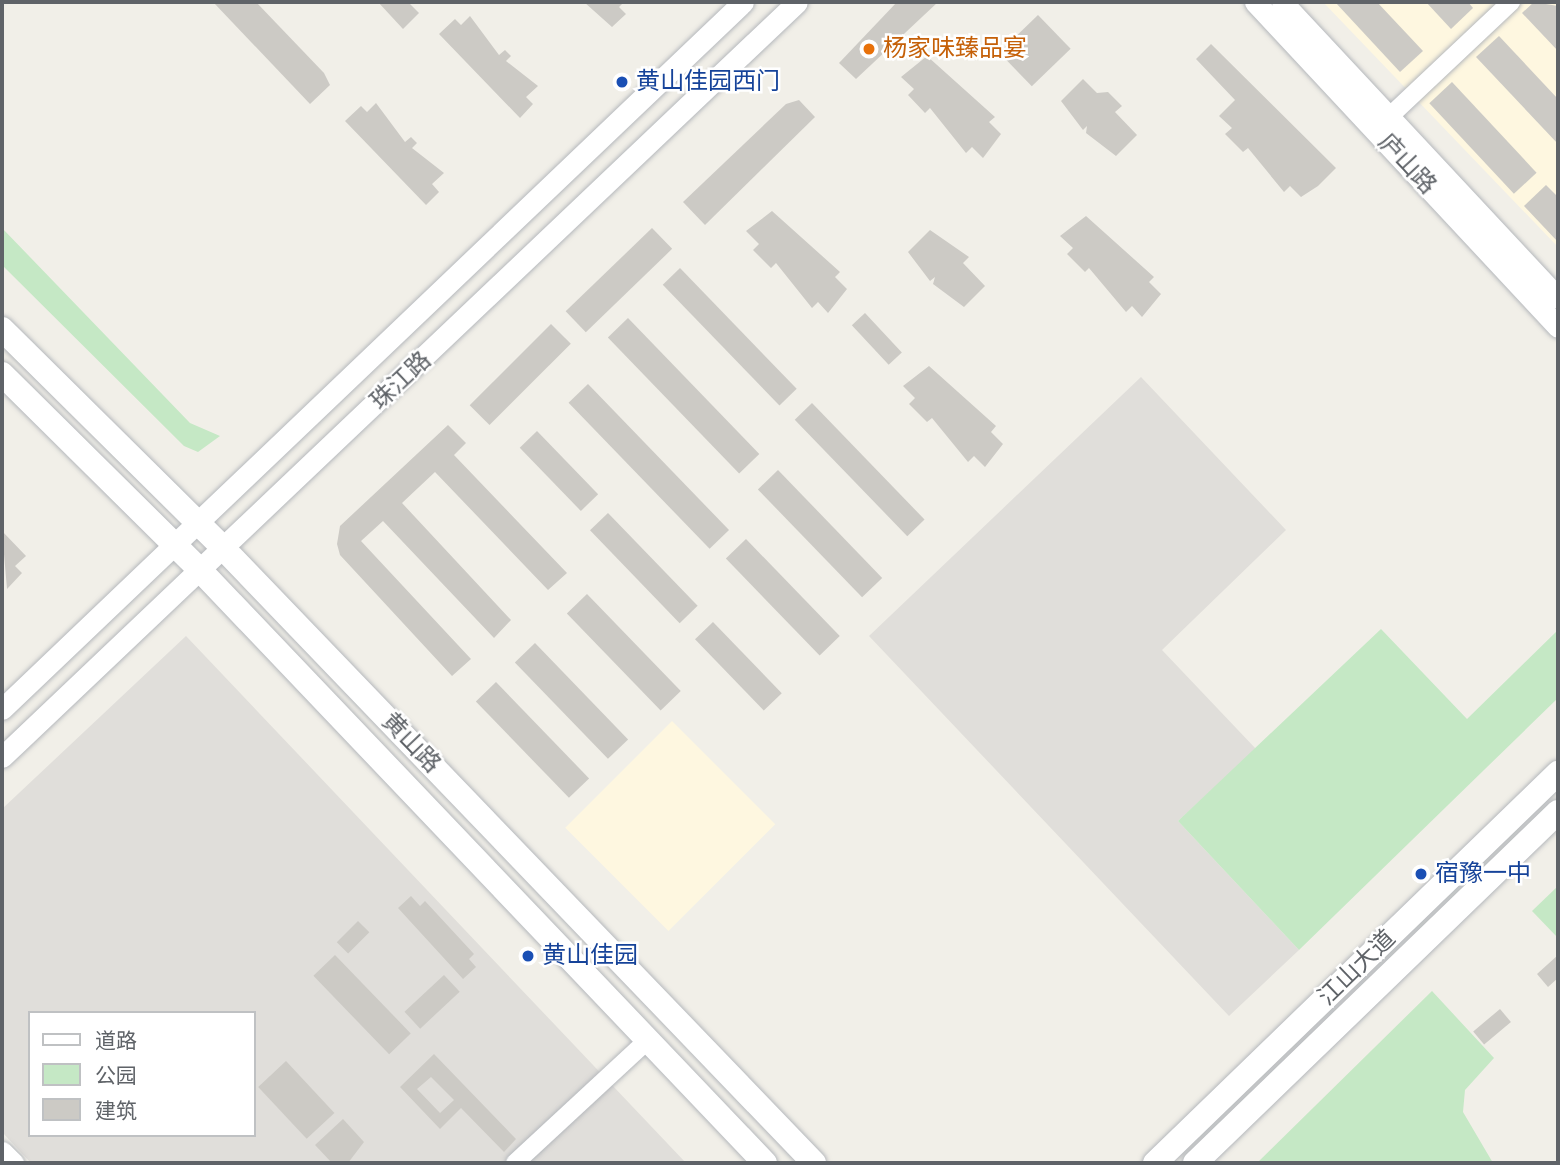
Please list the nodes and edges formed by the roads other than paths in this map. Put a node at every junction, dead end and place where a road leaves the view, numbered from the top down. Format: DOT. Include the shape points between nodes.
graph roads {
  1 [pos="743,2"];
  2 [pos="797,2"];
  3 [pos="1255,2"];
  4 [pos="1282,2"];
  5 [pos="1511,2"];
  6 [pos="1389,117"];
  7 [pos="588,149"];
  8 [pos="615,178"];
  9 [pos="447,283"];
  10 [pos="1558,298"];
  11 [pos="475,311"];
  12 [pos="1558,327"];
  13 [pos="2,329"];
  14 [pos="2,374"];
  15 [pos="199,523"];
  16 [pos="175,546"];
  17 [pos="223,548"];
  18 [pos="201,570"];
  19 [pos="2,709"];
  20 [pos="2,757"];
  21 [pos="1558,772"];
  22 [pos="1558,811"];
  23 [pos="648,1040"];
  24 [pos="2,1152"];
  25 [pos="13,1163"];
  26 [pos="514,1163"];
  27 [pos="765,1163"];
  28 [pos="814,1163"];
  29 [pos="1155,1163"];
  30 [pos="1195,1163"];
  1 -- 7 [label="street, 珠江路"];
  2 -- 8 [label="street, 珠江路"];
  3 -- 12 [label="street, 庐山路"];
  4 -- 6 [label="street, 庐山路"];
  5 -- 6 [label="street"];
  6 -- 10 [label="street, 庐山路"];
  7 -- 8 [label="street"];
  7 -- 9 [label="street, 珠江路"];
  8 -- 11 [label="street, 珠江路"];
  9 -- 11 [label="street"];
  9 -- 15 [label="street, 珠江路"];
  11 -- 17 [label="street, 珠江路"];
  13 -- 15 [label="main road, 黄山路"];
  14 -- 16 [label="main road, 黄山路"];
  15 -- 16 [label="street, 珠江路"];
  15 -- 17 [label="main road, 黄山路"];
  16 -- 18 [label="main road, 黄山路"];
  16 -- 19 [label="street, 珠江路"];
  17 -- 18 [label="street, 珠江路"];
  17 -- 28 [label="main road, 黄山路"];
  18 -- 20 [label="street, 珠江路"];
  18 -- 23 [label="main road, 黄山路"];
  21 -- 29 [label="main road, 江山大道"];
  22 -- 30 [label="main road, 江山大道"];
  23 -- 26 [label="street"];
  23 -- 27 [label="main road, 黄山路"];
  24 -- 25 [label="street"];
}
